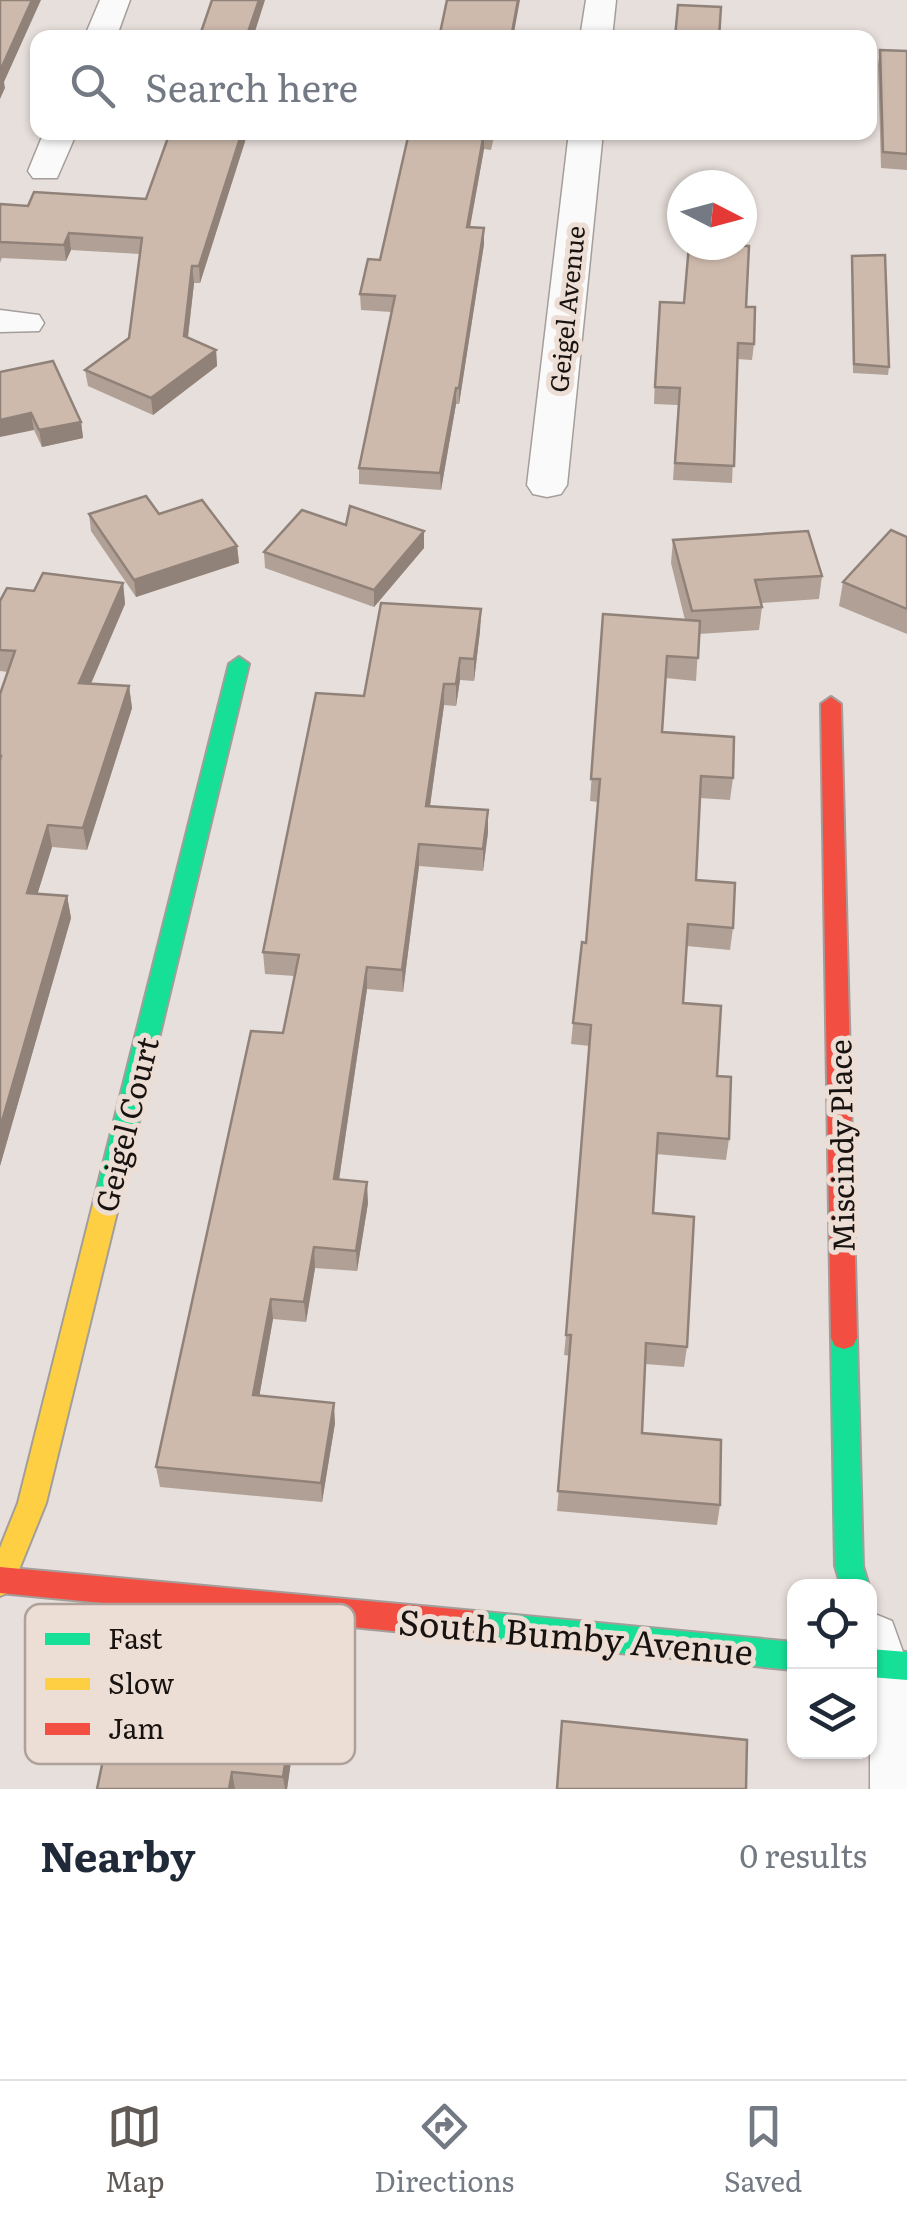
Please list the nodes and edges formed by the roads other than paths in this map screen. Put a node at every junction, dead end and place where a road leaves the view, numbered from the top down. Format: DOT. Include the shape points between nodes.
graph roads {
  1 [pos="115,0"];
  2 [pos="600,0"];
  3 [pos="103,30"];
  4 [pos="597,30"];
  5 [pos="58,140"];
  6 [pos="585,140"];
  7 [pos="45,172"];
  8 [pos="547,485"];
  9 [pos="239,664"];
  10 [pos="832,704"];
  11 [pos="852,1579"];
  12 [pos="0,1581"];
  13 [pos="243,1604"];
  14 [pos="355,1615"];
  15 [pos="787,1655"];
  16 [pos="880,1658"];
  17 [pos="902,1789"];
  1 -- 3 [label="street"];
  2 -- 4 [label="street"];
  5 -- 7 [label="street"];
  6 -- 8 [label="street, Geigel Avenue"];
  9 -- 12 [label="street, Geigel Court" via="32,1502"];
  10 -- 11 [label="street, Miscindy Place"];
  12 -- 13 [label="street, South Bumby Avenue"];
  14 -- 15 [label="street, South Bumby Avenue"];
  16 -- 17 [label="street"];
}
